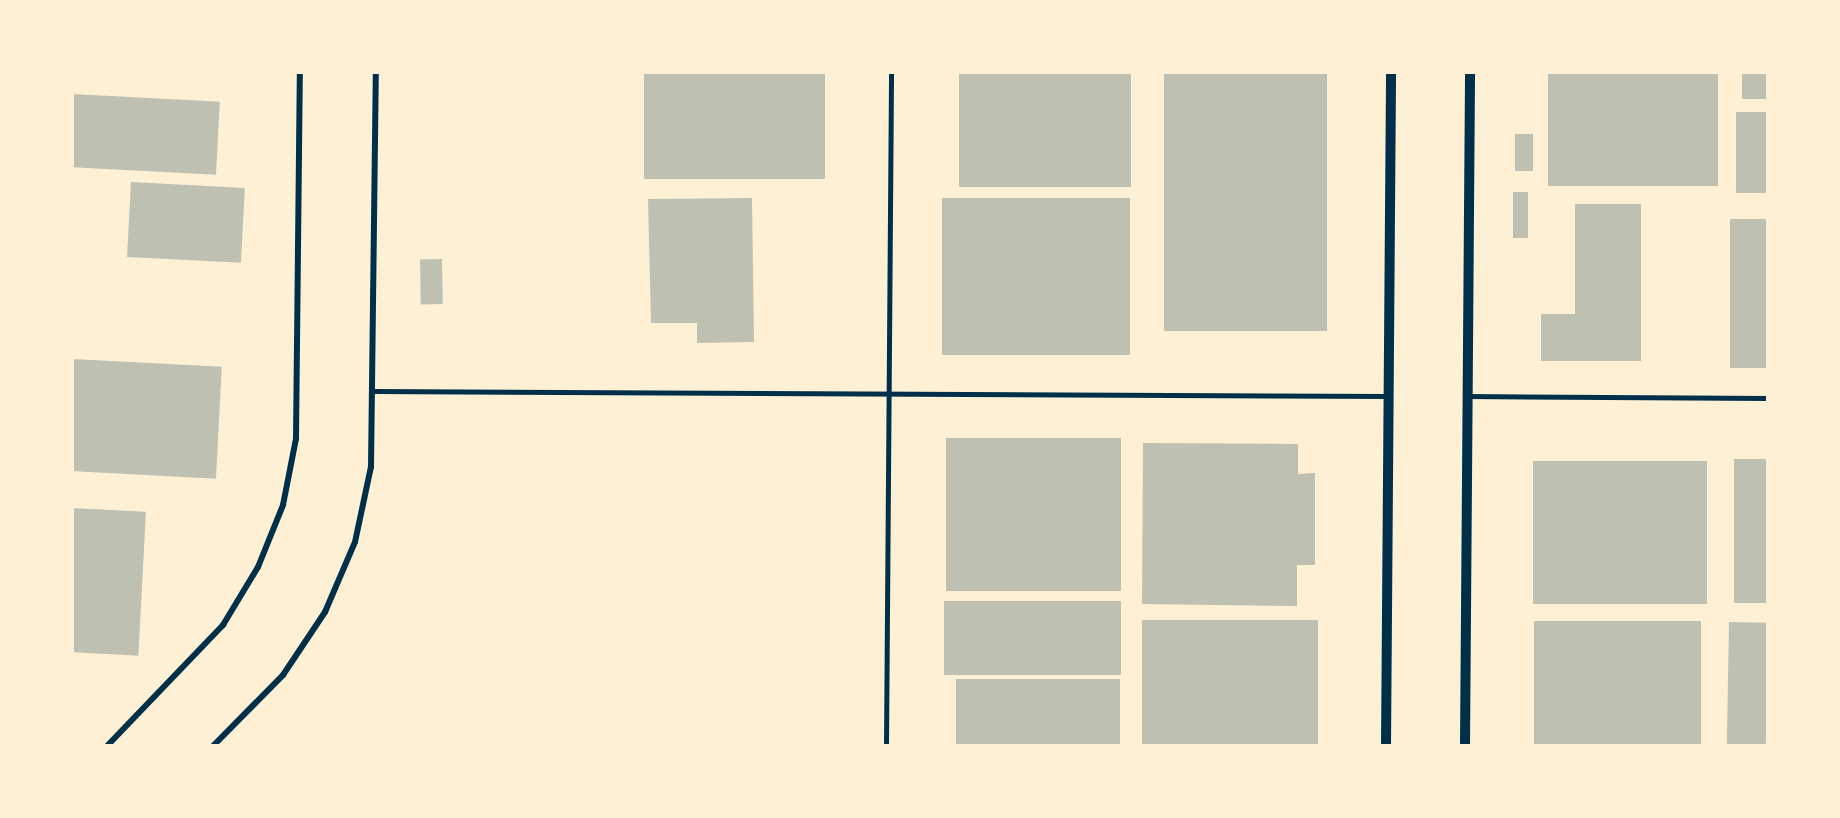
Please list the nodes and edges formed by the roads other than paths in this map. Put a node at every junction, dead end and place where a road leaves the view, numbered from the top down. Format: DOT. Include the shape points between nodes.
graph roads {
  1 [pos="300,72"];
  2 [pos="376,72"];
  3 [pos="891,72"];
  4 [pos="1391,72"];
  5 [pos="1470,72"];
  6 [pos="373,391"];
  7 [pos="889,393"];
  8 [pos="1389,396"];
  9 [pos="1467,396"];
  10 [pos="1768,398"];
  11 [pos="107,746"];
  12 [pos="213,746"];
  13 [pos="886,746"];
  14 [pos="1386,746"];
  15 [pos="1465,746"];
  1 -- 11 [label="street" via="296,439 283,505 258,567 223,625"];
  2 -- 6 [label="street"];
  3 -- 7 [label="lane"];
  4 -- 8 [label="street"];
  5 -- 9 [label="street"];
  6 -- 7 [label="lane"];
  6 -- 12 [label="street" via="371,467 355,542 325,612 283,675"];
  7 -- 8 [label="lane"];
  7 -- 13 [label="lane"];
  8 -- 14 [label="street"];
  9 -- 10 [label="lane"];
  9 -- 15 [label="street"];
}
